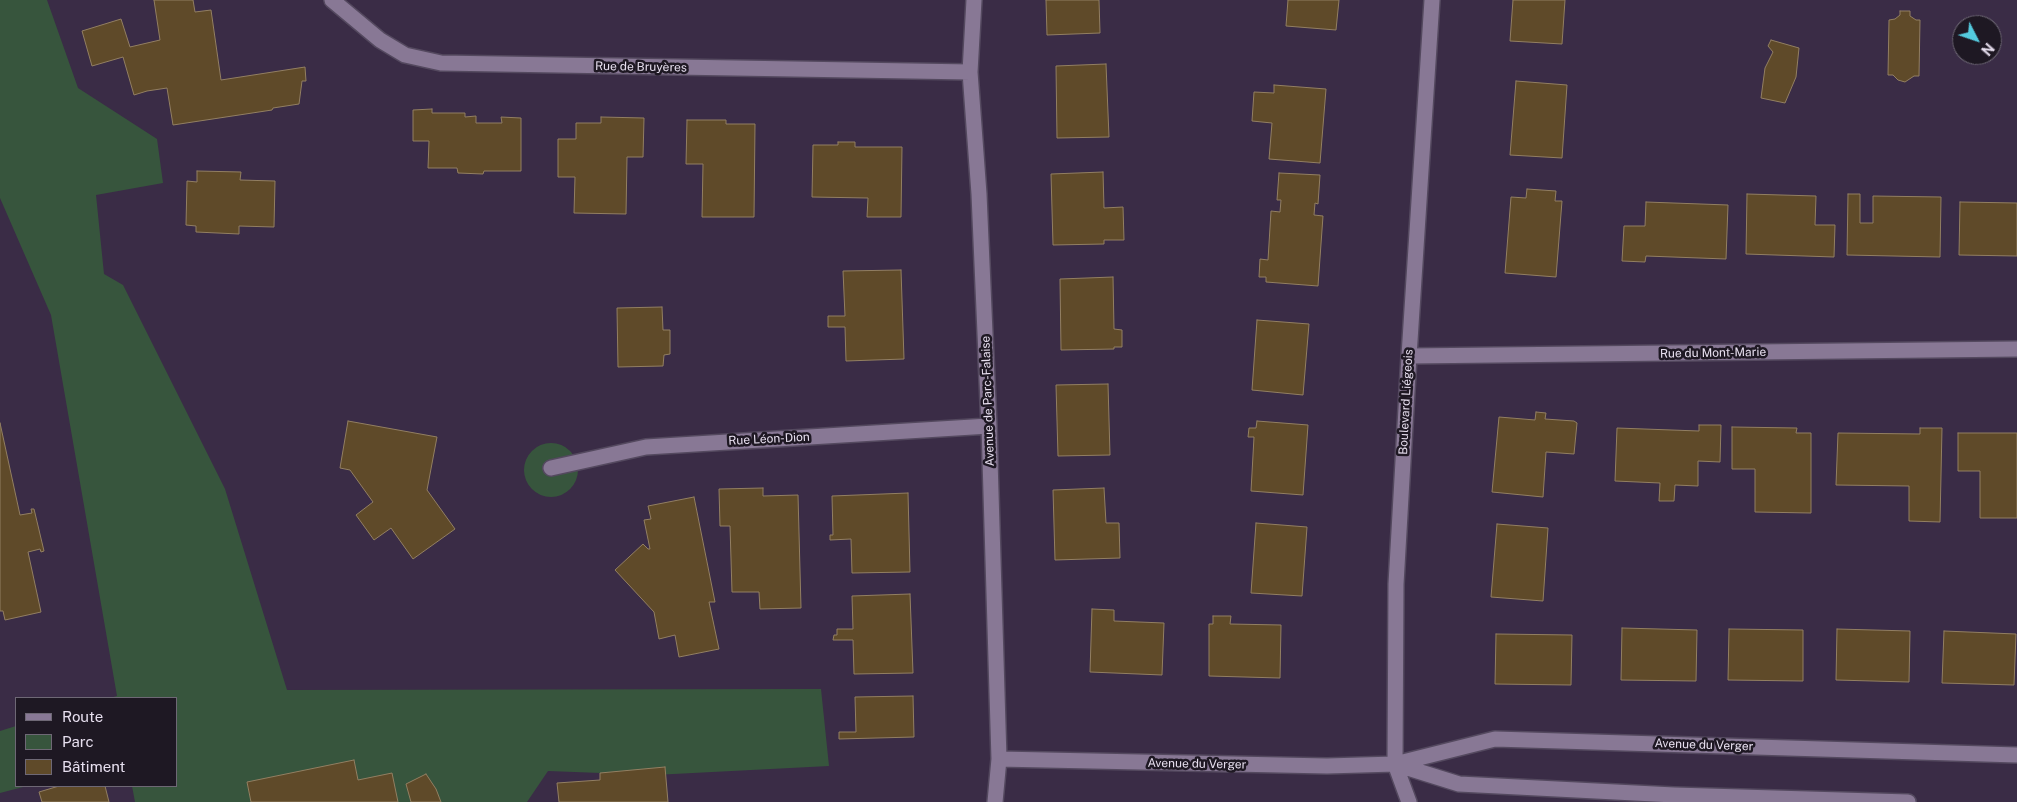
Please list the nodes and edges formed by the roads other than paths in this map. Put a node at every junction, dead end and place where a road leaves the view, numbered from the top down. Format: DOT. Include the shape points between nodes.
graph roads {
  1 [pos="332,0"];
  2 [pos="974,0"];
  3 [pos="1432,0"];
  4 [pos="970,72"];
  5 [pos="2017,349"];
  6 [pos="1409,356"];
  7 [pos="989,426"];
  8 [pos="551,468"];
  9 [pos="2017,755"];
  10 [pos="998,759"];
  11 [pos="1395,764"];
  12 [pos="1674,798"];
  13 [pos="995,802"];
  14 [pos="1409,802"];
  15 [pos="1908,802"];
  1 -- 4 [label="street, Rue de Bruyères" via="380,40 405,55 441,63"];
  2 -- 4 [label="street, Avenue de Parc-Falaise"];
  3 -- 6 [label="street, Boulevard Liégeois"];
  4 -- 7 [label="street, Avenue de Parc-Falaise"];
  5 -- 6 [label="street, Rue du Mont-Marie"];
  6 -- 11 [label="street, Boulevard Liégeois" via="1396,584"];
  7 -- 8 [label="street, Rue Léon-Dion" via="646,447"];
  7 -- 10 [label="street, Avenue de Parc-Falaise"];
  9 -- 11 [label="street, Avenue du Verger" via="1495,738"];
  10 -- 11 [label="street, Avenue du Verger" via="1327,766"];
  10 -- 13 [label="street, Avenue de Parc-Falaise"];
  11 -- 12 [label="street, Avenue du Verger" via="1459,784"];
  11 -- 14 [label="street, Boulevard Liégeois"];
  12 -- 15 [label="street, Avenue du Verger"];
}
